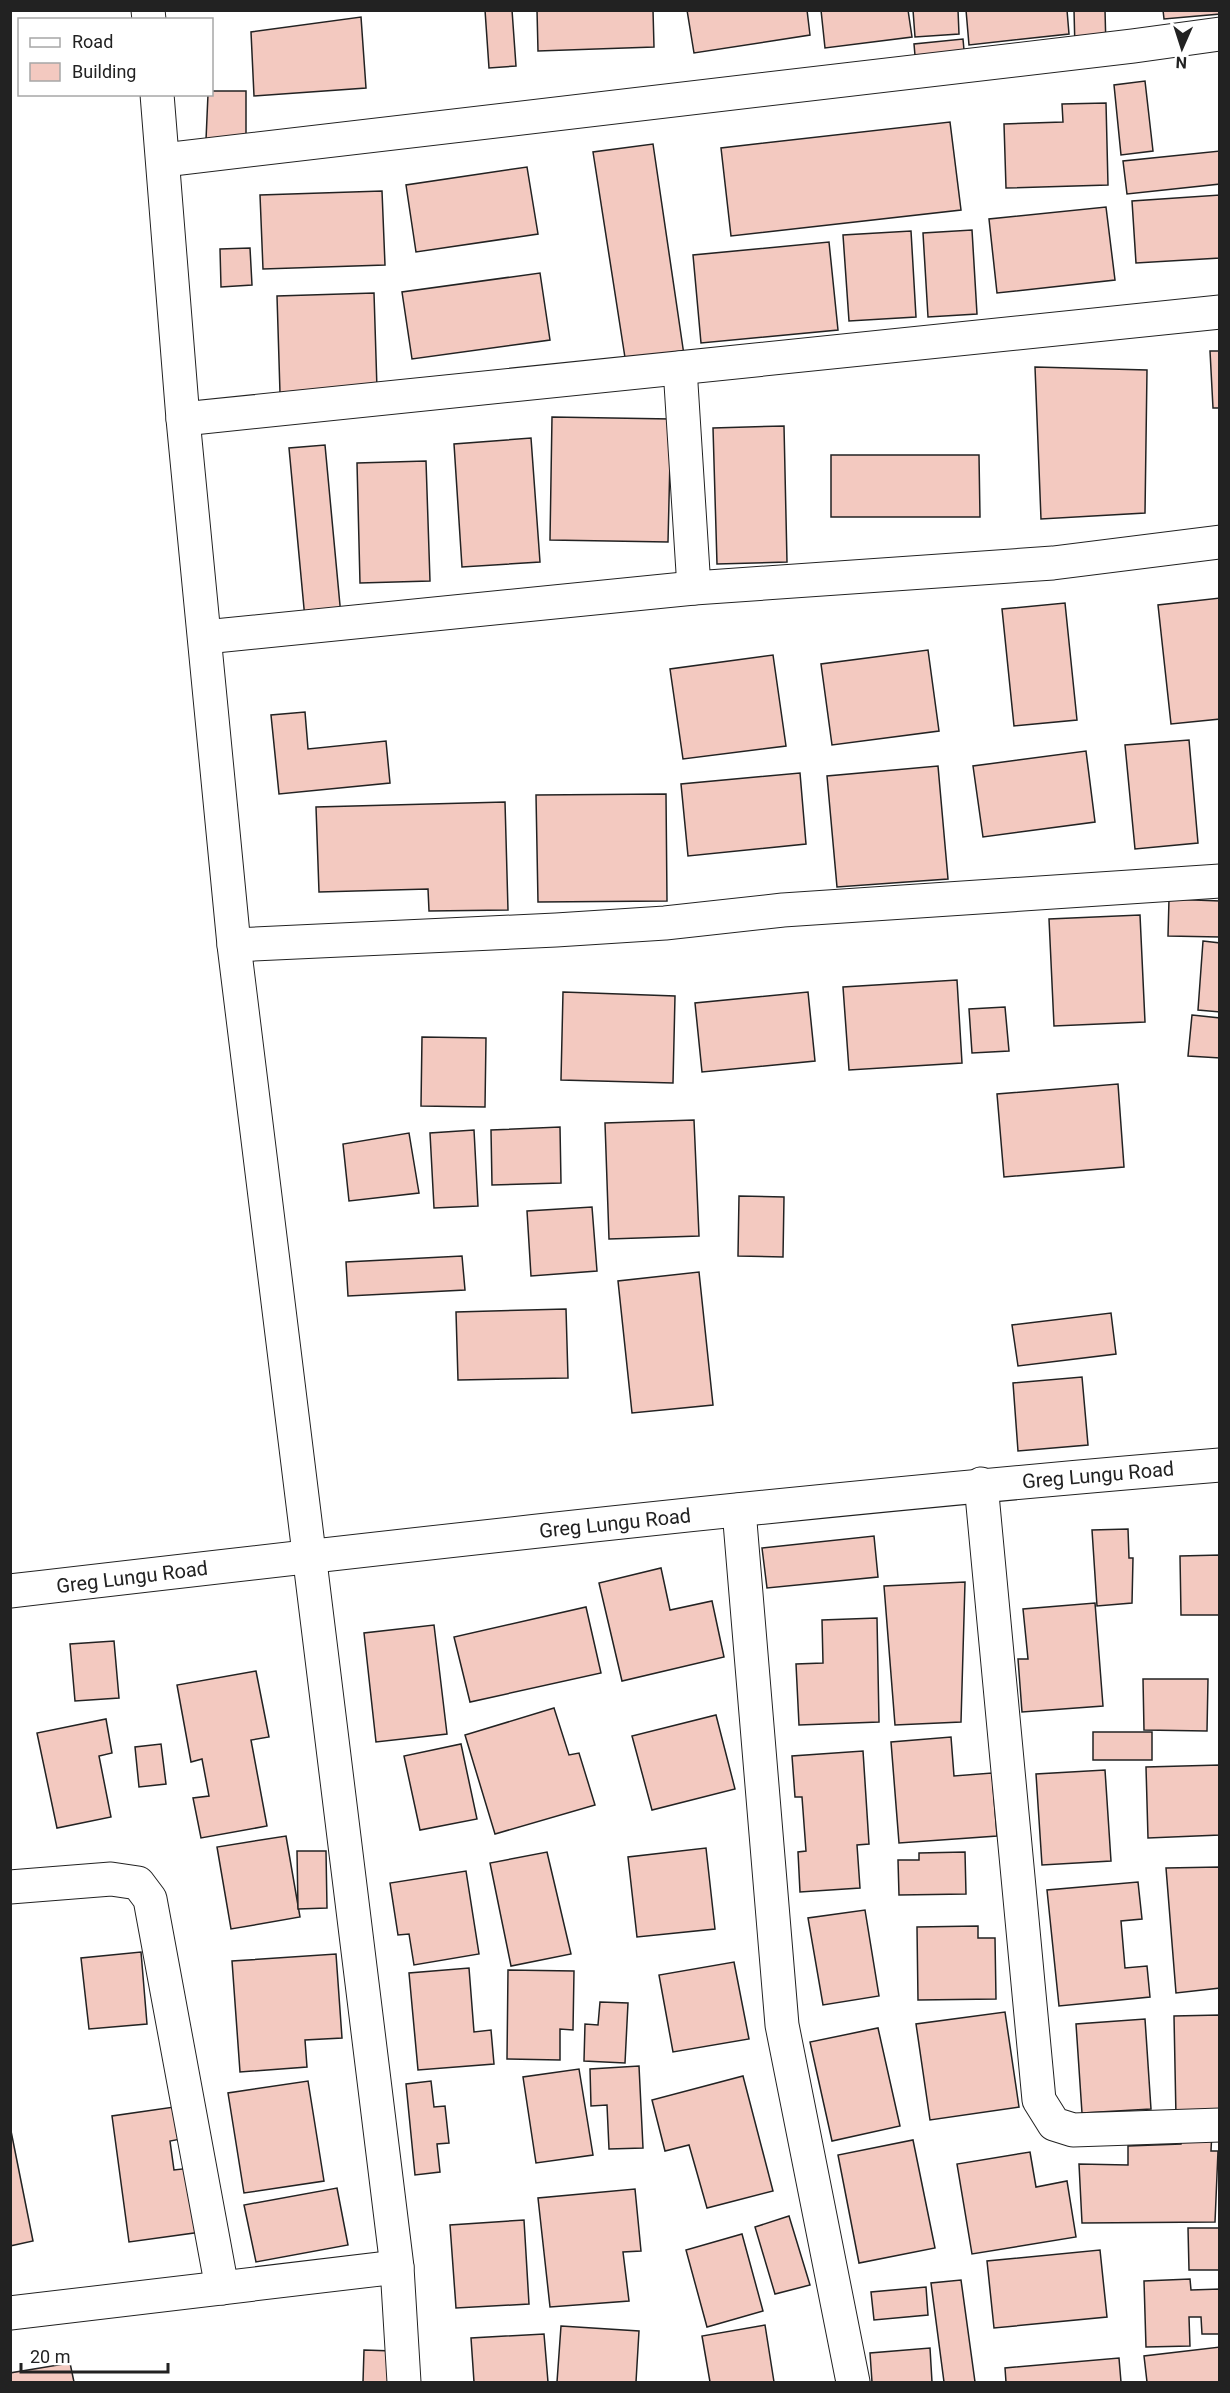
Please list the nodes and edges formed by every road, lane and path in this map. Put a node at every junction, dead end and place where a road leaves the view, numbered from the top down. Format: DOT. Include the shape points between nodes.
graph roads {
  1 [pos="1220,33"];
  2 [pos="157,96"];
  3 [pos="164,160"];
  4 [pos="1220,312"];
  5 [pos="680,368"];
  6 [pos="183,419"];
  7 [pos="1220,542"];
  8 [pos="694,588"];
  9 [pos="205,637"];
  10 [pos="1220,881"];
  11 [pos="234,945"];
  12 [pos="1220,1465"];
  13 [pos="981,1484"];
  14 [pos="739,1510"];
  15 [pos="309,1556"];
  16 [pos="10,1591"];
  17 [pos="10,1887"];
  18 [pos="1220,2125"];
  19 [pos="397,2267"];
  20 [pos="222,2288"];
  21 [pos="10,2313"];
  22 [pos="404,2382"];
  23 [pos="853,2382"];
  1 -- 3 [label="street"];
  2 -- 3 [label="street"];
  3 -- 6 [label="street"];
  4 -- 5 [label="street"];
  5 -- 6 [label="street"];
  5 -- 8 [label="street"];
  6 -- 9 [label="street"];
  7 -- 8 [label="street" via="1053,563"];
  8 -- 9 [label="street"];
  9 -- 11 [label="street"];
  10 -- 11 [label="street" via="807,908 567,930"];
  11 -- 15 [label="street"];
  12 -- 13 [label="street, Greg Lungu Road"];
  13 -- 14 [label="street, Greg Lungu Road"];
  13 -- 18 [label="street" via="1039,2100 1054,2124 1073,2130"];
  14 -- 15 [label="street, Greg Lungu Road"];
  14 -- 23 [label="street" via="782,2025"];
  15 -- 16 [label="street, Greg Lungu Road"];
  15 -- 19 [label="street"];
  17 -- 20 [label="street" via="111,1879 138,1883 150,1899"];
  19 -- 20 [label="street"];
  19 -- 22 [label="street"];
  20 -- 21 [label="street"];
}
